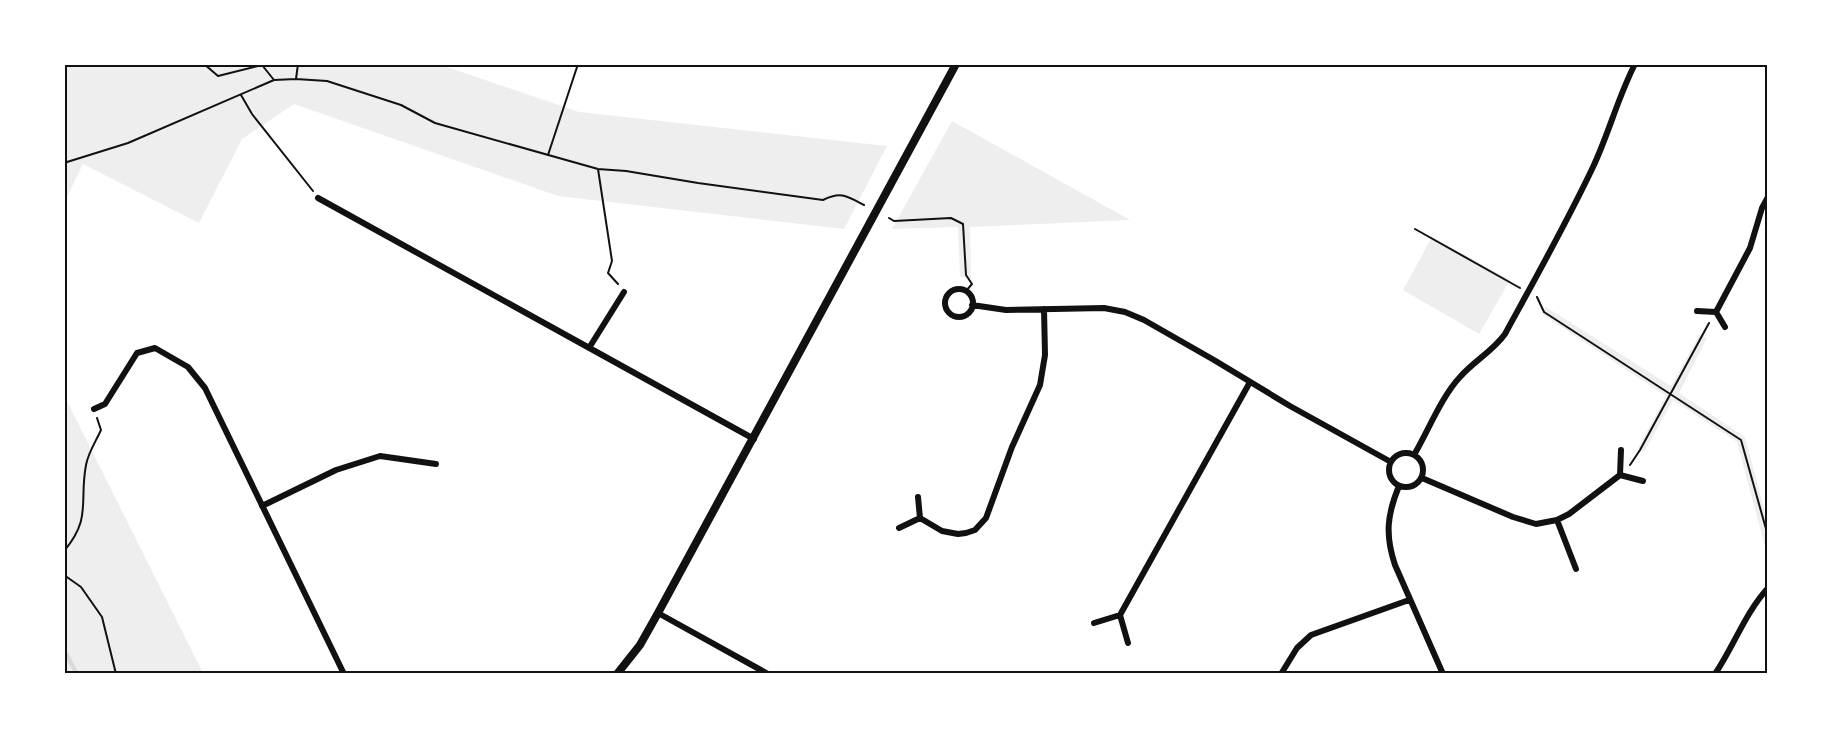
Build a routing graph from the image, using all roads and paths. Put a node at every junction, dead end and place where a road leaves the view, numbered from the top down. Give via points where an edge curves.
1 (204, 64) edge
2 (298, 64) edge
3 (578, 64) edge
4 (956, 64) edge
5 (1635, 64) edge
6 (296, 79) junction
7 (274, 80) junction
8 (241, 95) junction
9 (548, 155) junction
10 (64, 166) edge
11 (598, 169) junction
12 (1767, 197) edge
13 (318, 198) joint
14 (864, 205) dead end
15 (889, 218) dead end
16 (1415, 229) dead end
17 (1520, 288) dead end
18 (966, 291) junction
19 (624, 292) joint
20 (1536, 297) dead end
21 (972, 305) junction
22 (1044, 309) junction
23 (1696, 311) dead end
24 (1716, 312) junction
25 (1725, 327) dead end
26 (589, 348) junction
27 (1250, 382) junction
28 (1671, 394) junction
29 (94, 410) joint
30 (754, 439) junction
31 (1621, 450) dead end
32 (1414, 455) junction
33 (1390, 462) junction
34 (436, 464) dead end
35 (1620, 475) junction
36 (1422, 478) junction
37 (1643, 481) dead end
38 (1399, 486) junction
39 (918, 497) dead end
40 (262, 506) junction
41 (920, 518) junction
42 (1557, 520) junction
43 (899, 528) dead end
44 (1767, 536) edge
45 (64, 551) edge
46 (1576, 568) dead end
47 (64, 575) edge
48 (1767, 588) edge
49 (1409, 600) junction
50 (658, 613) junction
51 (1120, 615) junction
52 (1094, 623) dead end
53 (1128, 643) dead end
54 (116, 674) edge
55 (344, 674) edge
56 (617, 674) edge
57 (768, 674) edge
58 (1281, 674) edge
59 (1443, 674) edge
60 (1715, 674) edge

1 - 7 path via 218,76 262,65
2 - 6 path
3 - 9 path
4 - 30 street
5 - 32 street via 1595,164 1505,334 1450,389
6 - 7 path
6 - 9 path via 327,81 401,105 435,123
7 - 8 path
8 - 10 path
8 - 13 path
9 - 11 path
11 - 14 path via 823,200 843,194
11 - 19 path via 612,261 609,273
12 - 24 street via 1746,256
13 - 26 street
15 - 18 path via 951,218 963,224 966,275 972,284
16 - 17 path
18 - 21 street
18 - 21 street via 957,289 949,293 945,301 947,310 954,316 963,315
19 - 26 street
20 - 28 path via 1544,312
21 - 22 street via 1006,310
22 - 27 street via 1104,308 1125,312
22 - 41 street via 1045,355 1040,386 986,518 975,530 958,534 942,531
23 - 24 street
24 - 25 street
24 - 28 path
26 - 30 street
27 - 33 street
27 - 51 street
28 - 35 path via 1633,462
28 - 44 path via 1741,440
29 - 40 street via 105,404 137,353 155,348 188,368 205,388
29 - 45 path via 101,430 86,464 83,516 74,539
30 - 50 street
31 - 35 street
32 - 33 street via 1398,454
32 - 36 street via 1424,467
33 - 38 street via 1390,478
34 - 40 street via 380,456 336,470
35 - 37 street
35 - 42 street
36 - 38 street via 1415,486
36 - 42 street via 1526,522
38 - 49 street via 1390,513 1388,538
39 - 41 street
40 - 55 street
41 - 43 street
42 - 46 street
47 - 54 path via 81,587 102,617
48 - 60 street
49 - 58 street via 1311,635 1297,648
49 - 59 street
50 - 56 street
50 - 57 street
51 - 52 street
51 - 53 street

